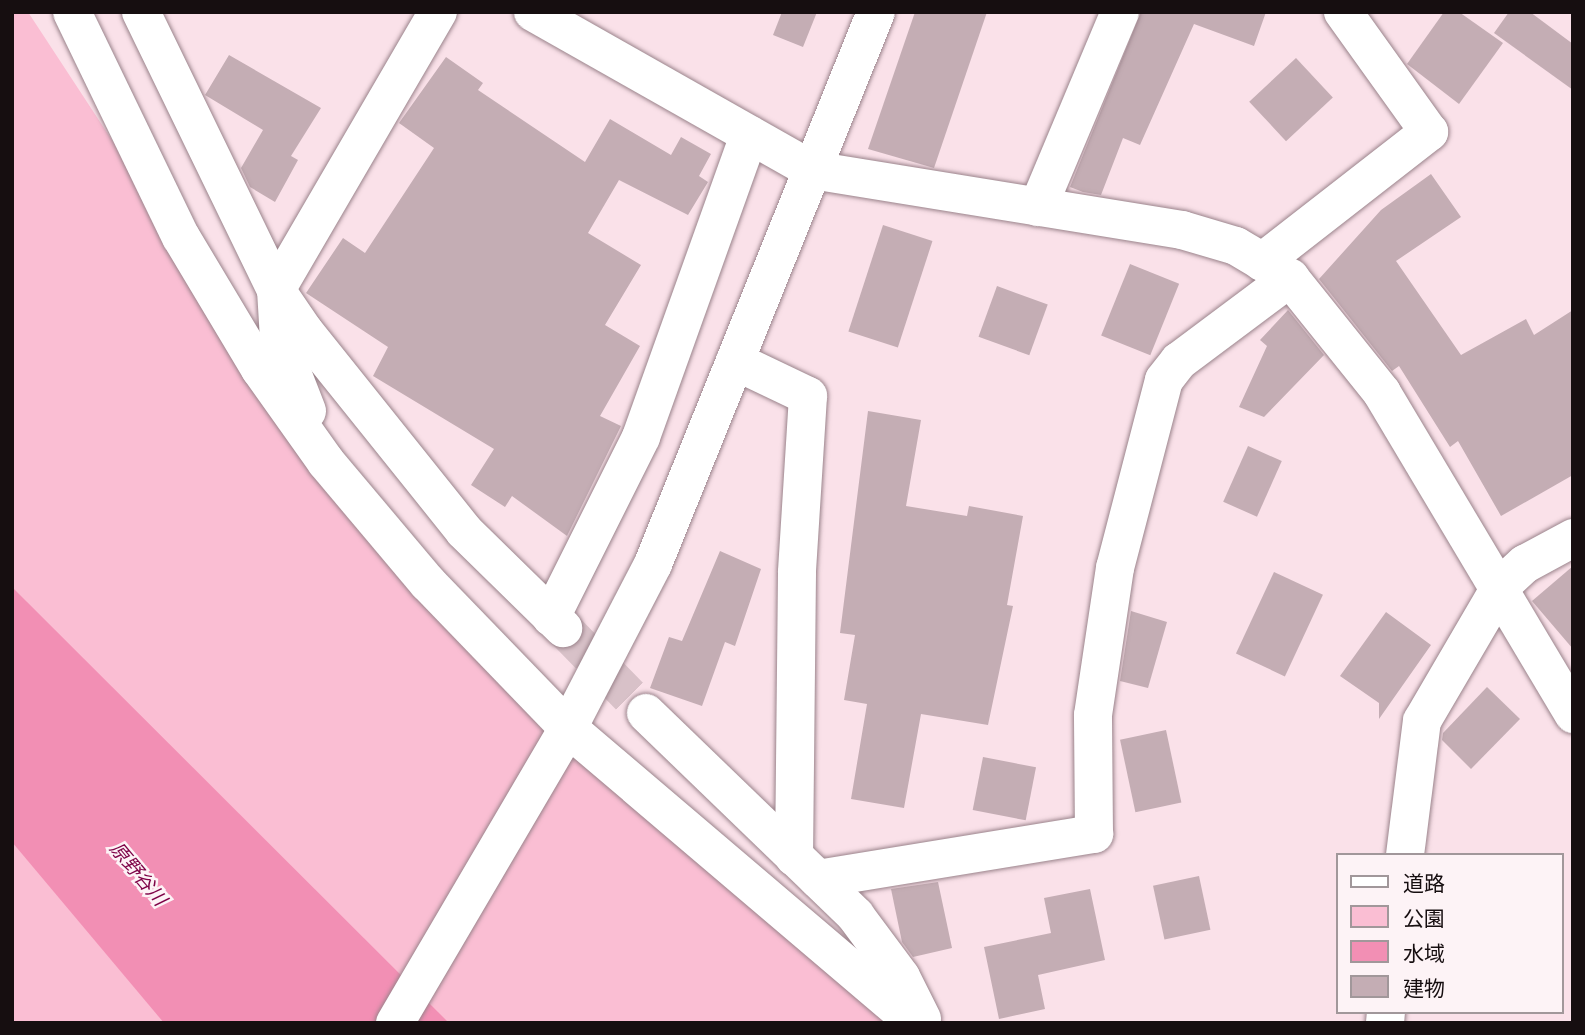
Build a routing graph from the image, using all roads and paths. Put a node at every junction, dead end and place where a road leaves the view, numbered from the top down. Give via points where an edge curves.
1 (72, 12) edge
2 (141, 12) edge
3 (438, 12) edge
4 (533, 12) edge
5 (876, 12) edge
6 (1120, 12) edge
7 (1343, 12) edge
8 (749, 135) junction
9 (812, 170) junction
10 (1038, 206) junction
11 (1276, 270) junction
12 (276, 290) junction
13 (735, 361) junction
14 (326, 462) junction
15 (1573, 538) edge
16 (1501, 586) junction
17 (646, 713) tunnel mouth
18 (1573, 714) edge
19 (568, 728) junction
20 (1405, 853) edge
21 (806, 868) junction
22 (395, 1023) edge
23 (915, 1023) edge
24 (924, 1023) edge

1 - 14 street via 181,236 260,369
2 - 12 street
3 - 12 street
4 - 8 street
5 - 9 street
6 - 10 street
7 - 11 street via 1429,132
8 - 9 street
8 - 12 street via 641,437 557,622 464,531
9 - 10 street
9 - 13 street
10 - 11 street via 1182,230 1236,246
11 - 16 street via 1382,393
11 - 21 street via 1164,380 1115,568 1093,715 1094,834
12 - 14 street via 279,339
13 - 19 street via 653,564
13 - 21 street via 808,396 797,573
14 - 19 street via 428,583
15 - 16 street via 1525,564
16 - 18 street
16 - 20 street via 1422,721
17 - 21 street
19 - 22 street
19 - 23 street
21 - 24 street via 878,946

